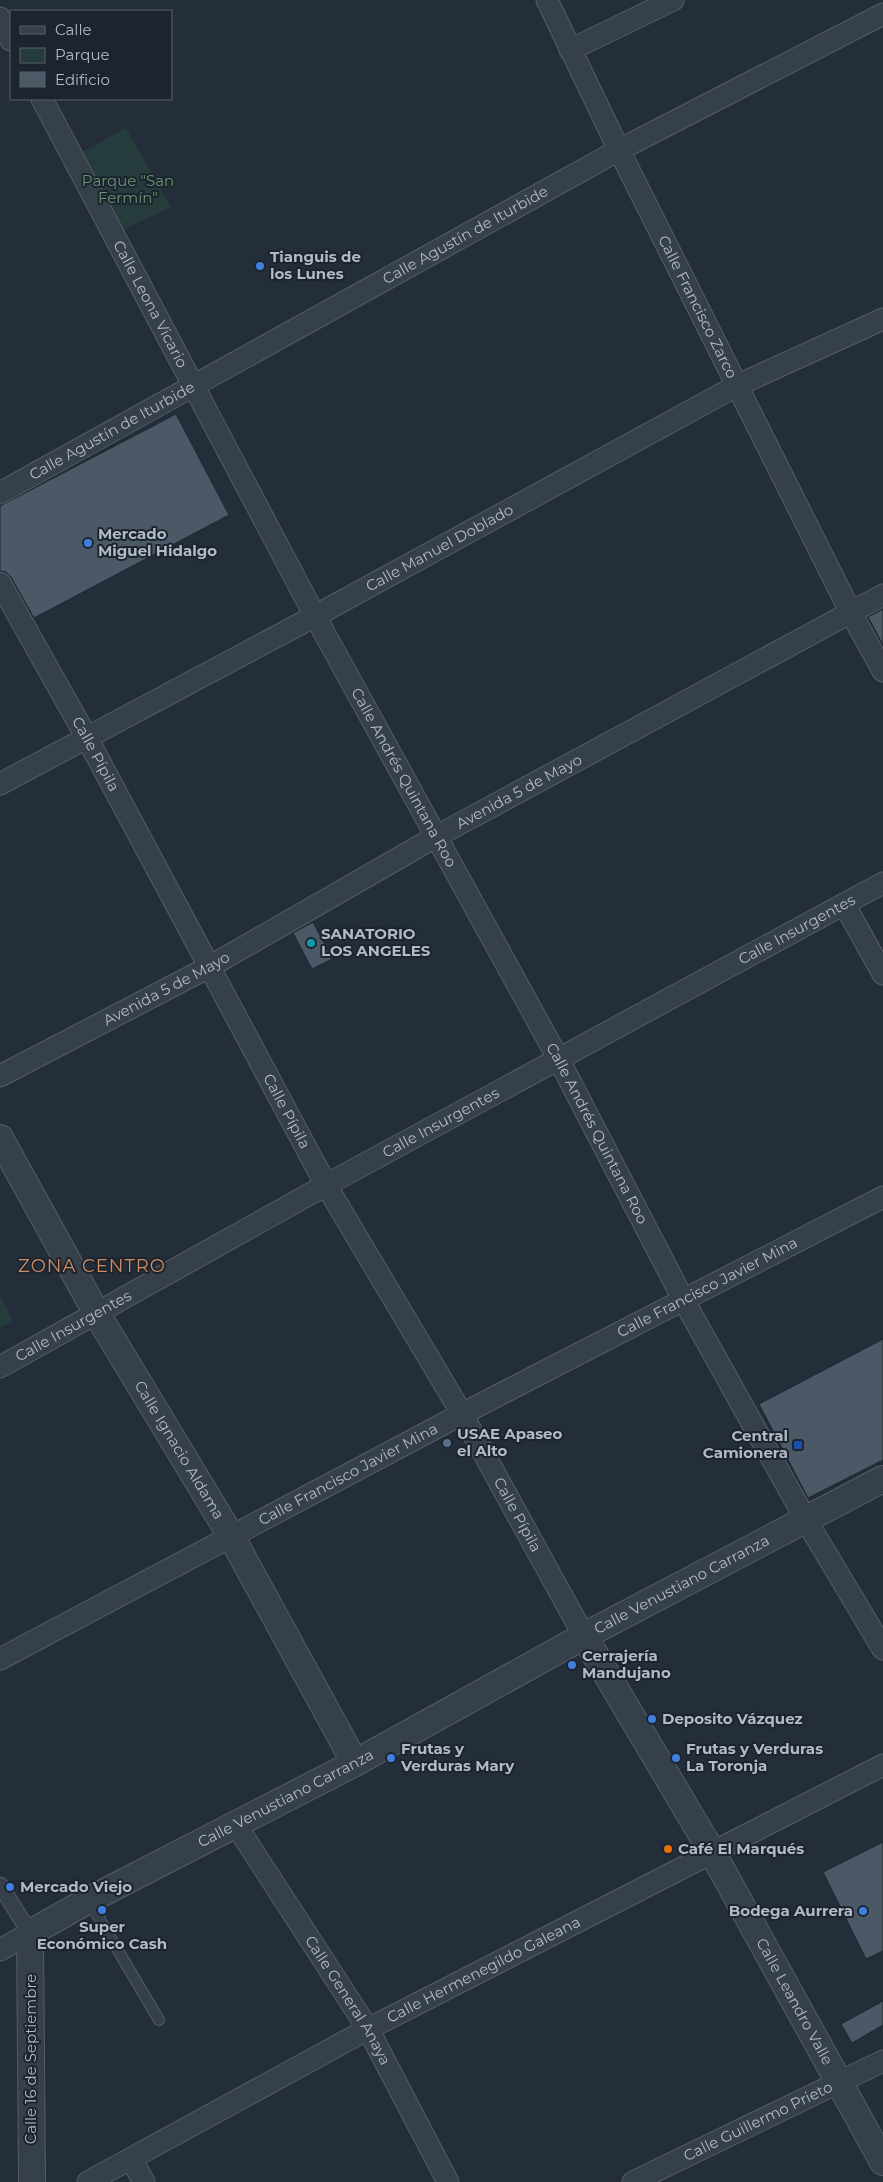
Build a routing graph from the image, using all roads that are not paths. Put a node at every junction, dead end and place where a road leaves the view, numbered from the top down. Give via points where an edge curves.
1 (547, 0) edge
2 (673, 0) edge
3 (883, 14) edge
4 (0, 18) edge
5 (10, 38) edge
6 (570, 50) junction
7 (43, 100) edge
8 (619, 150) junction
9 (883, 319) edge
10 (738, 385) junction
11 (193, 386) junction
12 (0, 493) edge
13 (0, 583) edge
14 (883, 595) edge
15 (851, 613) junction
16 (8, 616) edge
17 (315, 616) junction
18 (883, 671) edge
19 (87, 738) junction
20 (0, 784) edge
21 (436, 836) junction
22 (883, 883) edge
23 (844, 904) junction
24 (209, 967) junction
25 (883, 974) edge
26 (559, 1060) junction
27 (0, 1076) edge
28 (0, 1138) edge
29 (326, 1185) junction
30 (883, 1196) edge
31 (683, 1299) junction
32 (97, 1314) junction
33 (0, 1367) edge
34 (462, 1414) junction
35 (883, 1479) edge
36 (806, 1520) junction
37 (231, 1536) junction
38 (584, 1636) junction
39 (883, 1649) edge
40 (0, 1659) edge
41 (355, 1763) junction
42 (883, 1765) edge
43 (236, 1825) junction
44 (712, 1852) junction
45 (0, 1886) edge
46 (88, 1900) junction
47 (30, 1933) junction
48 (0, 1950) edge
49 (159, 2020) dead end
50 (368, 2029) junction
51 (883, 2061) edge
52 (840, 2083) junction
53 (131, 2159) junction
54 (883, 2162) edge
55 (32, 2182) edge
56 (88, 2182) edge
57 (144, 2182) edge
58 (448, 2182) edge
59 (633, 2182) edge

1 - 6 street, Calle Francisco Zarco
2 - 6 street
3 - 8 street, Calle Agustín de Iturbide
4 - 5 street
6 - 8 street, Calle Francisco Zarco
7 - 11 street, Calle Leona Vicario
8 - 10 street, Calle Francisco Zarco
8 - 11 street, Calle Agustín de Iturbide
9 - 10 street, Calle Manuel Doblado
10 - 15 street, Calle Francisco Zarco
10 - 17 street, Calle Manuel Doblado
11 - 12 street, Calle Agustín de Iturbide
11 - 17 street, Calle Leona Vicario
13 - 16 street, Calle Pípila
14 - 15 street, Avenida 5 de Mayo
15 - 18 street, Calle Francisco Zarco
15 - 21 street, Avenida 5 de Mayo
16 - 19 street, Calle Pípila
17 - 19 street, Calle Manuel Doblado
17 - 21 street, Calle Andrés Quintana Roo
19 - 20 street, Calle Manuel Doblado
19 - 24 street, Calle Pípila
21 - 24 street, Avenida 5 de Mayo
21 - 26 street, Calle Andrés Quintana Roo
22 - 23 street, Calle Insurgentes
23 - 25 street
23 - 26 street, Calle Insurgentes
24 - 27 street, Avenida 5 de Mayo
24 - 29 street, Calle Pípila
26 - 29 street, Calle Insurgentes
26 - 31 street, Calle Andrés Quintana Roo
28 - 32 street, Calle Ignacio Aldama
29 - 32 street, Calle Insurgentes
29 - 34 street, Calle Pípila
30 - 31 street, Calle Francisco Javier Mina
31 - 34 street, Calle Francisco Javier Mina
31 - 36 street, Calle Andrés Quintana Roo
32 - 33 street, Calle Insurgentes
32 - 37 street, Calle Ignacio Aldama
34 - 37 street, Calle Francisco Javier Mina
34 - 38 street, Calle Pípila
35 - 36 street, Calle Venustiano Carranza
36 - 38 street, Calle Venustiano Carranza
36 - 39 street, Calle Andrés Quintana Roo
37 - 40 street, Calle Francisco Javier Mina
37 - 41 street, Calle Ignacio Aldama
38 - 41 street, Calle Venustiano Carranza
38 - 44 street, Calle Leandro Valle
41 - 43 street, Calle Venustiano Carranza
42 - 44 street, Calle Hermenegildo Galeana
43 - 46 street, Calle Venustiano Carranza
43 - 50 street, Calle General Anaya
44 - 50 street, Calle Hermenegildo Galeana
44 - 52 street, Calle Leandro Valle
45 - 47 street
46 - 47 street, Calle Venustiano Carranza
46 - 49 lane
47 - 48 street
47 - 55 street, Calle 16 de Septiembre
50 - 53 street, Calle Hermenegildo Galeana
50 - 58 street, Calle General Anaya
51 - 52 street, Calle Guillermo Prieto
52 - 54 street, Calle Leandro Valle
52 - 59 street, Calle Guillermo Prieto
53 - 56 street, Calle Hermenegildo Galeana
53 - 57 street

